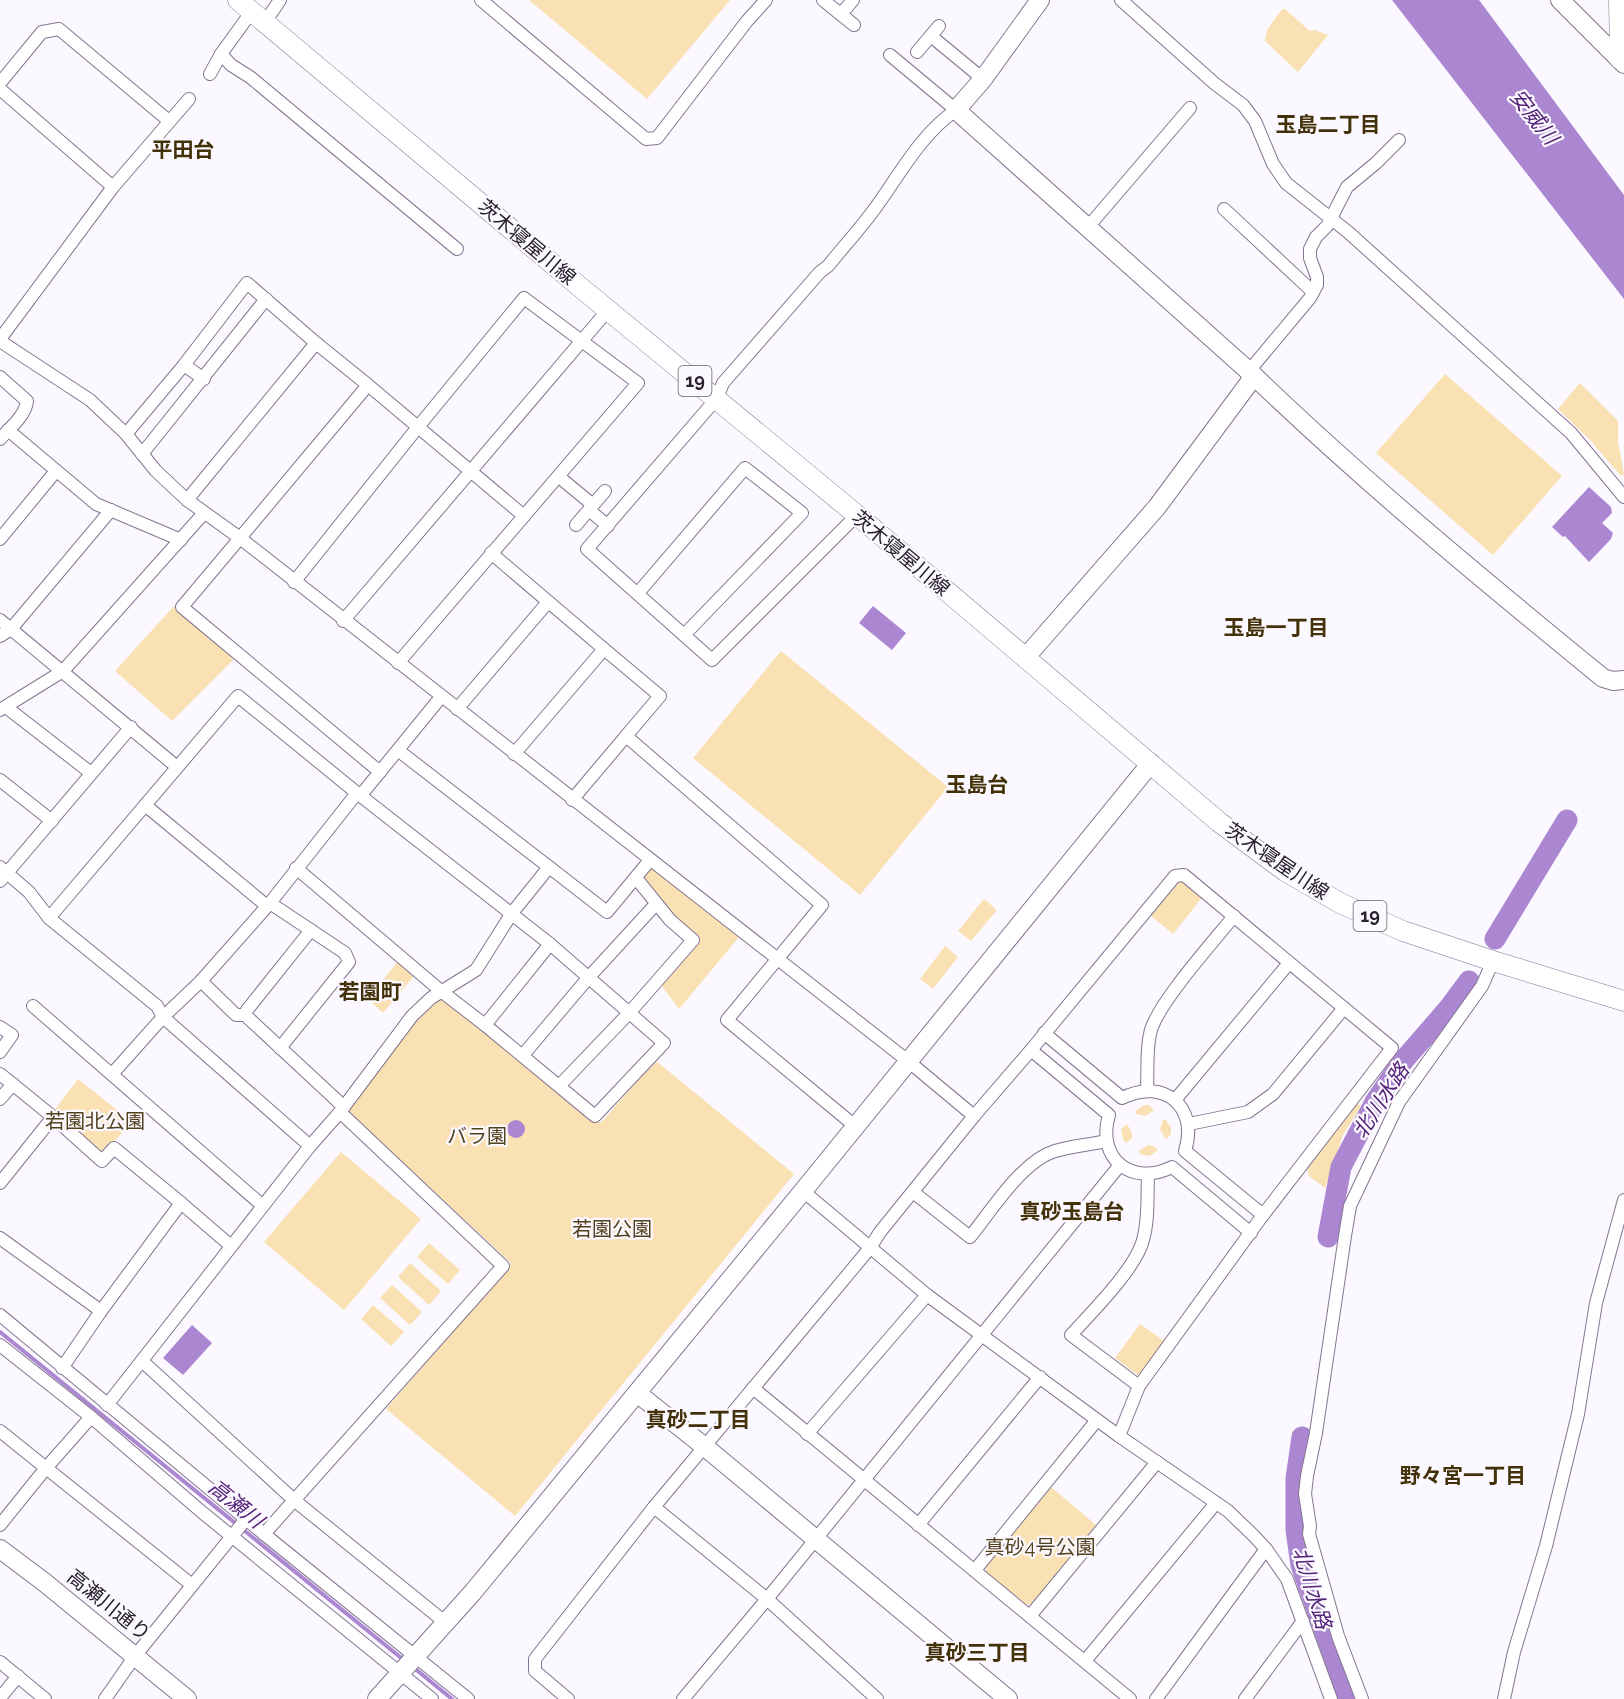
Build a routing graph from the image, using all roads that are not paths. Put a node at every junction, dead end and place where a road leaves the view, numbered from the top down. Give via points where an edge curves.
1 (280, 0) edge
2 (481, 0) edge
3 (766, 0) edge
4 (823, 0) edge
5 (853, 0) edge
6 (1041, 0) edge
7 (1121, 0) edge
8 (1560, 0) edge
9 (1619, 0) edge
10 (252, 11) edge
11 (841, 14) junction
12 (854, 25) dead end
13 (917, 52) dead end
14 (221, 54) junction
15 (890, 55) dead end
16 (1622, 62) edge
17 (210, 74) dead end
18 (983, 79) junction
19 (0, 83) edge
20 (0, 89) edge
21 (189, 99) dead end
22 (1190, 108) dead end
23 (956, 110) junction
24 (169, 121) junction
25 (1399, 140) dead end
26 (113, 188) junction
27 (1224, 209) dead end
28 (1330, 220) junction
29 (1088, 227) junction
30 (457, 249) dead end
31 (1313, 292) junction
32 (266, 299) junction
33 (608, 310) junction
34 (0, 340) edge
35 (582, 341) junction
36 (316, 343) junction
37 (184, 365) junction
38 (1252, 374) junction
39 (0, 378) edge
40 (204, 379) junction
41 (368, 385) junction
42 (717, 398) junction
43 (418, 427) junction
44 (4, 434) edge
45 (126, 434) junction
46 (142, 454) junction
47 (56, 471) junction
48 (470, 472) junction
49 (564, 481) dead end
50 (604, 491) dead end
51 (1624, 496) edge
52 (187, 500) junction
53 (591, 507) junction
54 (111, 510) junction
55 (204, 513) junction
56 (857, 515) junction
57 (524, 516) junction
58 (576, 525) dead end
59 (608, 526) junction
60 (0, 538) edge
61 (240, 538) junction
62 (181, 540) junction
63 (492, 553) junction
64 (294, 582) junction
65 (638, 593) junction
66 (548, 602) junction
67 (0, 620) edge
68 (344, 621) junction
69 (5, 633) edge
70 (684, 635) junction
71 (604, 649) junction
72 (1025, 658) junction
73 (398, 663) junction
74 (63, 671) junction
75 (1624, 680) edge
76 (441, 697) junction
77 (3, 708) edge
78 (457, 709) junction
79 (131, 727) junction
80 (626, 736) junction
81 (399, 751) junction
82 (514, 754) junction
83 (1151, 763) junction
84 (177, 767) junction
85 (380, 772) junction
86 (91, 773) junction
87 (0, 780) edge
88 (359, 794) junction
89 (573, 800) junction
90 (146, 805) junction
91 (52, 820) junction
92 (650, 860) junction
93 (549, 867) junction
94 (296, 868) junction
95 (2, 874) edge
96 (636, 878) junction
97 (268, 904) junction
98 (656, 904) junction
99 (512, 913) junction
100 (1234, 916) junction
101 (49, 918) junction
102 (311, 930) junction
103 (550, 944) junction
104 (778, 959) junction
105 (1492, 961) junction
106 (1289, 963) junction
107 (589, 977) junction
108 (201, 981) junction
109 (441, 991) junction
110 (1624, 1001) edge
111 (33, 1006) dead end
112 (1344, 1008) junction
113 (630, 1012) junction
114 (245, 1015) junction
115 (163, 1017) junction
116 (485, 1025) junction
117 (0, 1027) edge
118 (1044, 1033) junction
119 (280, 1048) junction
120 (1031, 1050) junction
121 (0, 1052) edge
122 (523, 1055) junction
123 (908, 1061) junction
124 (0, 1074) edge
125 (113, 1074) junction
126 (13, 1084) junction
127 (560, 1085) junction
128 (1147, 1090) junction
129 (0, 1099) edge
130 (1175, 1100) junction
131 (342, 1109) junction
132 (974, 1116) junction
133 (53, 1117) junction
134 (1189, 1124) junction
135 (855, 1126) junction
136 (1106, 1141) junction
137 (310, 1146) junction
138 (1120, 1165) junction
139 (1148, 1175) junction
140 (0, 1183) edge
141 (803, 1191) junction
142 (914, 1192) junction
143 (1624, 1200) edge
144 (180, 1203) junction
145 (263, 1206) junction
146 (1263, 1215) junction
147 (1251, 1233) junction
148 (0, 1238) edge
149 (231, 1246) junction
150 (870, 1248) junction
151 (927, 1295) junction
152 (101, 1311) junction
153 (0, 1315) edge
154 (981, 1335) junction
155 (0, 1345) edge
156 (142, 1361) junction
157 (62, 1368) junction
158 (1040, 1377) junction
159 (1139, 1386) junction
160 (753, 1388) junction
161 (637, 1393) junction
162 (107, 1405) junction
163 (92, 1417) junction
164 (1097, 1420) junction
165 (0, 1431) edge
166 (807, 1434) junction
167 (1119, 1436) junction
168 (705, 1447) junction
169 (1157, 1462) junction
170 (46, 1468) junction
171 (863, 1480) junction
172 (294, 1500) junction
173 (1216, 1503) junction
174 (654, 1507) junction
175 (246, 1519) junction
176 (0, 1525) edge
177 (918, 1525) junction
178 (264, 1534) junction
179 (232, 1535) junction
180 (815, 1539) junction
181 (0, 1549) edge
182 (1266, 1549) junction
183 (975, 1570) junction
184 (192, 1586) junction
185 (767, 1599) junction
186 (1030, 1616) junction
187 (1303, 1621) junction
188 (446, 1623) junction
189 (135, 1656) junction
190 (416, 1658) junction
191 (1085, 1661) junction
192 (0, 1662) edge
193 (400, 1672) junction
194 (18, 1676) junction
195 (0, 1698) edge
196 (874, 1698) edge
197 (45, 1699) edge
198 (105, 1699) edge
199 (187, 1699) edge
200 (377, 1699) edge
201 (432, 1699) edge
202 (468, 1699) edge
203 (568, 1699) edge
204 (683, 1699) edge
205 (1008, 1699) edge
206 (1130, 1699) edge
207 (1156, 1699) edge
208 (1245, 1699) edge
209 (1331, 1699) edge
210 (1362, 1699) edge
211 (1504, 1699) edge

1 - 10 street
2 - 3 street via 646,139 657,138
4 - 11 street
5 - 11 street
6 - 18 street
7 - 28 street via 1243,105 1255,121 1278,174
8 - 16 street
9 - 16 main road
10 - 14 street
10 - 33 main road, 茨木寝屋川線 / 19
11 - 12 street
13 - 18 street via 935,31
14 - 17 street
14 - 30 street
15 - 23 street
18 - 23 street
19 - 24 street via 42,32 59,29
20 - 26 street
21 - 24 street
22 - 29 street
23 - 29 street
23 - 42 street via 939,122 828,266 723,383
24 - 26 street
25 - 28 street via 1347,187
26 - 34 street
27 - 31 street
28 - 31 street via 1310,249 1317,277
28 - 51 street via 1571,433
29 - 38 street
31 - 38 street via 1254,365
32 - 36 street
32 - 37 street via 247,283
32 - 40 street
33 - 35 street
33 - 42 main road, 茨木寝屋川線 / 19
34 - 45 street via 90,400
35 - 43 street via 524,298
35 - 48 street
35 - 57 street via 638,383
36 - 41 street
36 - 52 street
37 - 40 street
37 - 45 street
38 - 72 street via 1157,507
38 - 75 street via 1485,581 1603,678
39 - 44 street via 27,401
40 - 46 street
41 - 43 street
41 - 61 street
42 - 56 main road, 茨木寝屋川線 / 19
42 - 59 street
43 - 48 street
43 - 64 street
44 - 47 street
45 - 46 street
46 - 52 street
47 - 54 street via 96,504
47 - 60 street
48 - 57 street
48 - 68 street
49 - 53 street
50 - 53 street
52 - 55 street
53 - 58 street
53 - 59 street
54 - 62 street
54 - 69 street
55 - 61 street
55 - 62 street
56 - 70 street via 712,660
56 - 72 main road, 茨木寝屋川線 / 19
57 - 63 street
59 - 65 street via 587,549
61 - 64 street
61 - 85 street via 182,607
62 - 74 street
63 - 66 street
63 - 73 street
64 - 68 street
65 - 70 street
65 - 70 street via 745,468 802,513
66 - 71 street
66 - 78 street
67 - 69 street
68 - 73 street
69 - 74 street
71 - 80 street via 660,696
71 - 82 street
72 - 83 main road, 茨木寝屋川線 / 19
73 - 76 street
74 - 77 street
74 - 79 street
76 - 78 street
76 - 81 street
77 - 86 street
78 - 82 street
79 - 84 street
79 - 86 street
80 - 89 street
80 - 104 street via 822,905
81 - 85 street
81 - 93 street
82 - 89 street
83 - 105 main road, 茨木寝屋川線 / 19 via 1219,822 1276,864 1340,903 1402,931
83 - 123 street
84 - 88 street via 238,696
84 - 90 street
85 - 88 street
86 - 91 street
87 - 91 street
88 - 94 street
88 - 99 street
89 - 92 street
90 - 97 street
90 - 101 street
91 - 95 street
92 - 96 street
92 - 104 street
93 - 96 street via 607,912
93 - 99 street
94 - 97 street
94 - 109 street
95 - 101 street via 29,892
96 - 98 street
97 - 102 street
97 - 108 street
98 - 107 street
98 - 113 street via 693,940
99 - 103 street
99 - 109 street via 476,970
100 - 106 street
100 - 118 street via 1192,880 1184,875 1175,876
100 - 128 street via 1154,1021
101 - 115 street via 157,1006
102 - 114 street
102 - 119 street via 345,953 349,962
103 - 107 street
103 - 116 street
104 - 123 street
104 - 135 street via 727,1020
105 - 110 main road, 茨木寝屋川線 / 19
105 - 210 street via 1482,986 1399,1102 1350,1206 1305,1494 1309,1534 1338,1636
106 - 112 street
106 - 130 street
107 - 113 street
107 - 122 street
108 - 114 street via 236,1015
108 - 115 street
109 - 116 street
109 - 131 street via 412,1016
111 - 125 street
112 - 134 street via 1272,1094 1248,1112
112 - 146 street via 1392,1048
113 - 127 street
113 - 127 street via 664,1043 656,1053 595,1116
114 - 119 street
115 - 125 street
115 - 137 street
116 - 122 street
117 - 121 street via 12,1035
118 - 120 street
118 - 128 street via 1122,1098
119 - 131 street
120 - 132 street
120 - 136 street via 1109,1115
122 - 127 street
123 - 132 street
123 - 135 street
124 - 126 street
125 - 145 street
126 - 129 street
126 - 133 street
128 - 130 street via 1162,1092
130 - 134 street
131 - 137 street
131 - 172 street via 503,1266
132 - 142 street
133 - 140 street
133 - 144 street via 102,1161 114,1148
134 - 146 street via 1190,1138 1185,1151
135 - 141 street
136 - 138 street
136 - 142 street via 1039,1159 970,1237
137 - 145 street
138 - 139 street
138 - 154 street
139 - 147 street via 1172,1167
139 - 159 street via 1143,1240 1135,1260 1071,1335
141 - 150 street
141 - 161 street
142 - 150 street
143 - 211 street via 1596,1303 1573,1436
144 - 149 street
144 - 152 street
145 - 149 street
146 - 147 street
147 - 159 street
148 - 152 street
149 - 156 street
150 - 151 street
150 - 160 street
151 - 154 street
151 - 166 street
152 - 157 street
153 - 157 street
154 - 158 street
154 - 171 street
155 - 163 street
156 - 162 street
156 - 172 street
157 - 162 street
158 - 164 street
158 - 177 street
159 - 167 street
160 - 166 street
160 - 168 street
161 - 168 street
161 - 188 street
162 - 175 street
163 - 170 street
163 - 179 street
164 - 167 street
164 - 183 street
165 - 170 street
166 - 171 street
167 - 169 street
168 - 174 street
168 - 180 street
169 - 173 street
169 - 186 street
170 - 176 street
170 - 184 street
171 - 177 street
171 - 180 street
172 - 178 street
172 - 188 street
173 - 182 street
173 - 191 street
174 - 185 street
174 - 203 street via 535,1659 535,1671
175 - 178 street
175 - 179 street
177 - 183 street
178 - 190 street
179 - 184 street
179 - 193 street
180 - 185 street
180 - 205 street
181 - 189 street, 高瀬川通り
182 - 187 street via 1287,1579
182 - 207 street
183 - 186 street
184 - 189 street
185 - 196 street
185 - 204 street
186 - 191 street
187 - 208 street
187 - 209 street
188 - 190 street
189 - 198 street
189 - 199 street, 高瀬川通り
190 - 193 street
190 - 202 street
191 - 206 street
192 - 194 street
193 - 200 street
193 - 201 street
194 - 195 street
194 - 197 street

